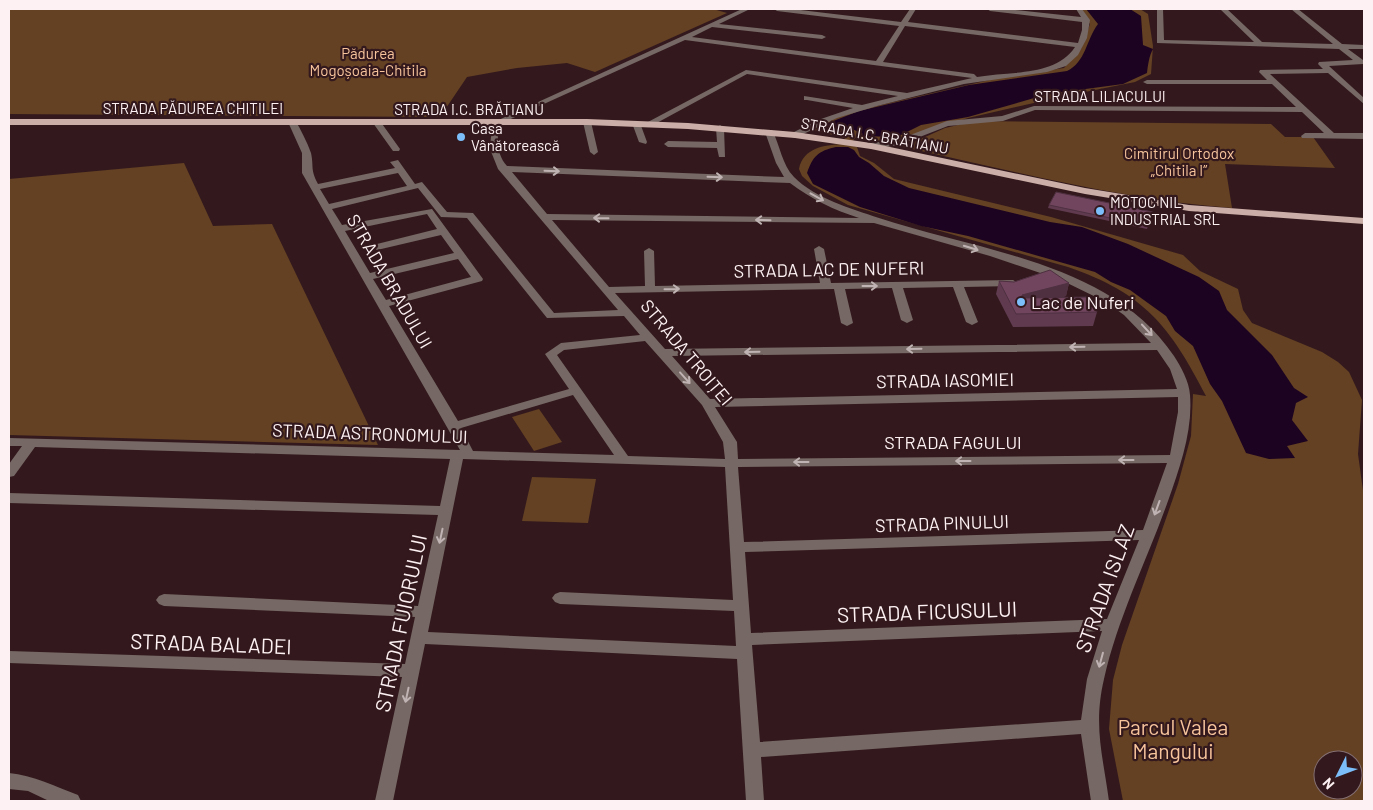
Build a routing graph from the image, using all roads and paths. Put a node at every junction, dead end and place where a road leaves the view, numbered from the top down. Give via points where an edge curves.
1 (747, 9) edge
2 (777, 9) edge
3 (913, 9) edge
4 (990, 9) edge
5 (1079, 9) edge
6 (1160, 9) edge
7 (1223, 9) edge
8 (1294, 9) edge
9 (1086, 20) junction
10 (904, 24) junction
11 (711, 26) junction
12 (822, 37) dead end
13 (686, 38) junction
14 (1080, 45) junction
15 (1261, 45) junction
16 (1342, 47) junction
17 (1364, 47) edge
18 (878, 63) junction
19 (1329, 71) junction
20 (984, 78) junction
21 (1147, 82) dead end
22 (1274, 82) junction
23 (908, 96) junction
24 (807, 98) dead end
25 (1364, 102) edge
26 (864, 106) junction
27 (1304, 110) junction
28 (9, 122) edge
29 (292, 122) junction
30 (587, 122) junction
31 (377, 123) junction
32 (496, 123) junction
33 (636, 123) junction
34 (650, 123) junction
35 (720, 128) junction
36 (769, 132) junction
37 (795, 135) junction
38 (1305, 136) dead end
39 (1331, 136) junction
40 (1364, 136) edge
41 (643, 142) dead end
42 (668, 144) dead end
43 (722, 145) junction
44 (871, 146) junction
45 (396, 149) dead end
46 (594, 152) dead end
47 (722, 155) dead end
48 (504, 169) junction
49 (792, 180) junction
50 (419, 184) dead end
51 (315, 187) junction
52 (326, 207) junction
53 (544, 217) junction
54 (882, 221) junction
55 (1364, 221) edge
56 (339, 229) junction
57 (443, 231) junction
58 (377, 247) dead end
59 (819, 249) dead end
60 (649, 251) dead end
61 (460, 255) junction
62 (1050, 271) junction
63 (367, 277) junction
64 (839, 286) junction
65 (896, 286) junction
66 (958, 286) junction
67 (826, 287) junction
68 (650, 289) junction
69 (606, 290) junction
70 (383, 304) junction
71 (627, 313) junction
72 (907, 320) dead end
73 (972, 322) dead end
74 (847, 323) dead end
75 (649, 337) junction
76 (1161, 346) junction
77 (662, 353) junction
78 (575, 391) junction
79 (1184, 393) junction
80 (707, 402) junction
81 (462, 424) dead end
82 (9, 442) edge
83 (30, 443) junction
84 (463, 454) junction
85 (1175, 459) junction
86 (624, 460) junction
87 (731, 463) junction
88 (9, 473) edge
89 (9, 498) edge
90 (446, 511) junction
91 (1148, 536) junction
92 (737, 547) junction
93 (560, 598) dead end
94 (164, 600) dead end
95 (741, 606) junction
96 (424, 612) junction
97 (1112, 625) junction
98 (420, 638) junction
99 (744, 646) junction
100 (9, 657) edge
101 (412, 671) junction
102 (1089, 726) junction
103 (752, 750) junction
104 (9, 781) edge
105 (72, 801) edge
106 (384, 801) edge
107 (755, 801) edge
108 (1100, 801) edge

1 - 11 street
2 - 10 street
3 - 10 street
4 - 9 street
5 - 9 street
6 - 15 street via 1162,42
7 - 15 street
8 - 16 street
9 - 14 street
10 - 14 street
10 - 18 street
11 - 12 street via 737,26
11 - 13 street
13 - 18 street
13 - 32 street
14 - 20 street via 1061,65
15 - 16 street
16 - 17 street
16 - 19 street via 1360,62 1322,63
18 - 20 street
19 - 22 street via 1264,72
19 - 25 street
20 - 23 street
21 - 22 street
22 - 27 street
23 - 26 street
23 - 34 street via 742,73
24 - 26 street
26 - 37 street via 831,116
27 - 39 street
27 - 44 street, STRADA LILIACULUI via 1034,108 1003,118 948,124 899,142
28 - 29 main road, STRADA PĂDUREA CHITILEI
29 - 31 main road, STRADA PĂDUREA CHITILEI
29 - 51 street, STRADA BRADULUI via 308,156 308,173
30 - 32 main road, STRADA I.C. BRĂTIANU
30 - 33 main road, STRADA I.C. BRĂTIANU
30 - 46 street
31 - 32 main road, STRADA I.C. BRĂTIANU via 466,120
31 - 45 street
32 - 48 street, STRADA TROIȚEI via 496,156
33 - 34 main road, STRADA I.C. BRĂTIANU
33 - 41 street
34 - 35 main road, STRADA I.C. BRĂTIANU
35 - 36 main road, STRADA I.C. BRĂTIANU
35 - 43 street
36 - 37 main road, STRADA I.C. BRĂTIANU
36 - 49 street, STRADA LAC DE NUFERI via 778,158
37 - 44 main road, STRADA I.C. BRĂTIANU
38 - 39 street
39 - 40 street
42 - 43 street
43 - 47 street
44 - 55 main road, STRADA I.C. BRĂTIANU via 1140,201 1230,212
48 -> 49 street
48 - 53 street, STRADA TROIȚEI
49 -> 54 street, STRADA LAC DE NUFERI via 820,199
50 - 71 street via 444,215 470,215 551,316
51 - 52 street, STRADA BRADULUI
51 - 52 street via 397,166 414,188
52 - 56 street, STRADA BRADULUI
54 -> 53 street
53 - 69 street, STRADA TROIȚEI
54 -> 62 street, STRADA LAC DE NUFERI
56 - 57 street via 426,210
56 - 63 street, STRADA BRADULUI
57 - 58 street
57 - 61 street
59 - 67 street
60 - 68 street
61 - 63 street
61 - 70 street via 478,279
62 - 66 street, STRADA LAC DE NUFERI via 1028,280 1000,285
62 -> 76 street, STRADA LAC DE NUFERI via 1110,298 1138,320
63 - 70 street, STRADA BRADULUI
64 -> 65 street, STRADA LAC DE NUFERI
64 - 67 street, STRADA LAC DE NUFERI
64 - 74 street
65 - 66 street, STRADA LAC DE NUFERI
65 - 72 street
66 - 73 street
68 -> 67 street, STRADA LAC DE NUFERI
68 - 69 street, STRADA LAC DE NUFERI
69 - 71 street, STRADA TROIȚEI
70 - 84 street, STRADA BRADULUI via 461,438
71 - 75 street, STRADA TROIȚEI
75 - 77 street, STRADA TROIȚEI
75 - 78 street via 560,347 552,351 552,357
76 -> 77 street
76 - 79 street, STRADA LAC DE NUFERI
77 -> 80 street, STRADA TROIȚEI
78 - 81 street
78 - 86 street
79 - 80 street, STRADA IASOMIEI
79 - 85 street, STRADA ISLAZ
80 - 87 street, STRADA TROIȚEI via 730,442
82 - 83 street, STRADA ASTRONOMULUI
83 - 84 street, STRADA ASTRONOMULUI
83 - 88 street
84 - 86 street, STRADA ASTRONOMULUI
84 - 90 street, STRADA FUIORULUI
85 -> 87 street, STRADA FAGULUI
85 -> 91 street, STRADA ISLAZ
86 - 87 street, STRADA ASTRONOMULUI
87 - 92 street, STRADA TROIȚEI
89 - 90 street
90 -> 96 street, STRADA FUIORULUI
91 - 92 street, STRADA PINULUI
91 - 97 street, STRADA ISLAZ
92 - 95 street, STRADA TROIȚEI
93 - 95 street
94 - 96 street
95 - 99 street, STRADA TROIȚEI
96 - 98 street, STRADA FUIORULUI
97 - 99 street, STRADA FICUSULUI
97 -> 102 street, STRADA ISLAZ via 1093,693
98 - 99 street, STRADA FICUSULUI
98 - 101 street, STRADA FUIORULUI
99 - 103 street, STRADA TROIȚEI
100 - 101 street, STRADA BALADEI
101 -> 106 street, STRADA FUIORULUI
102 - 103 street
102 - 108 street, STRADA ISLAZ
103 - 107 street, STRADA TROIȚEI
104 - 105 street via 35,784 63,800

